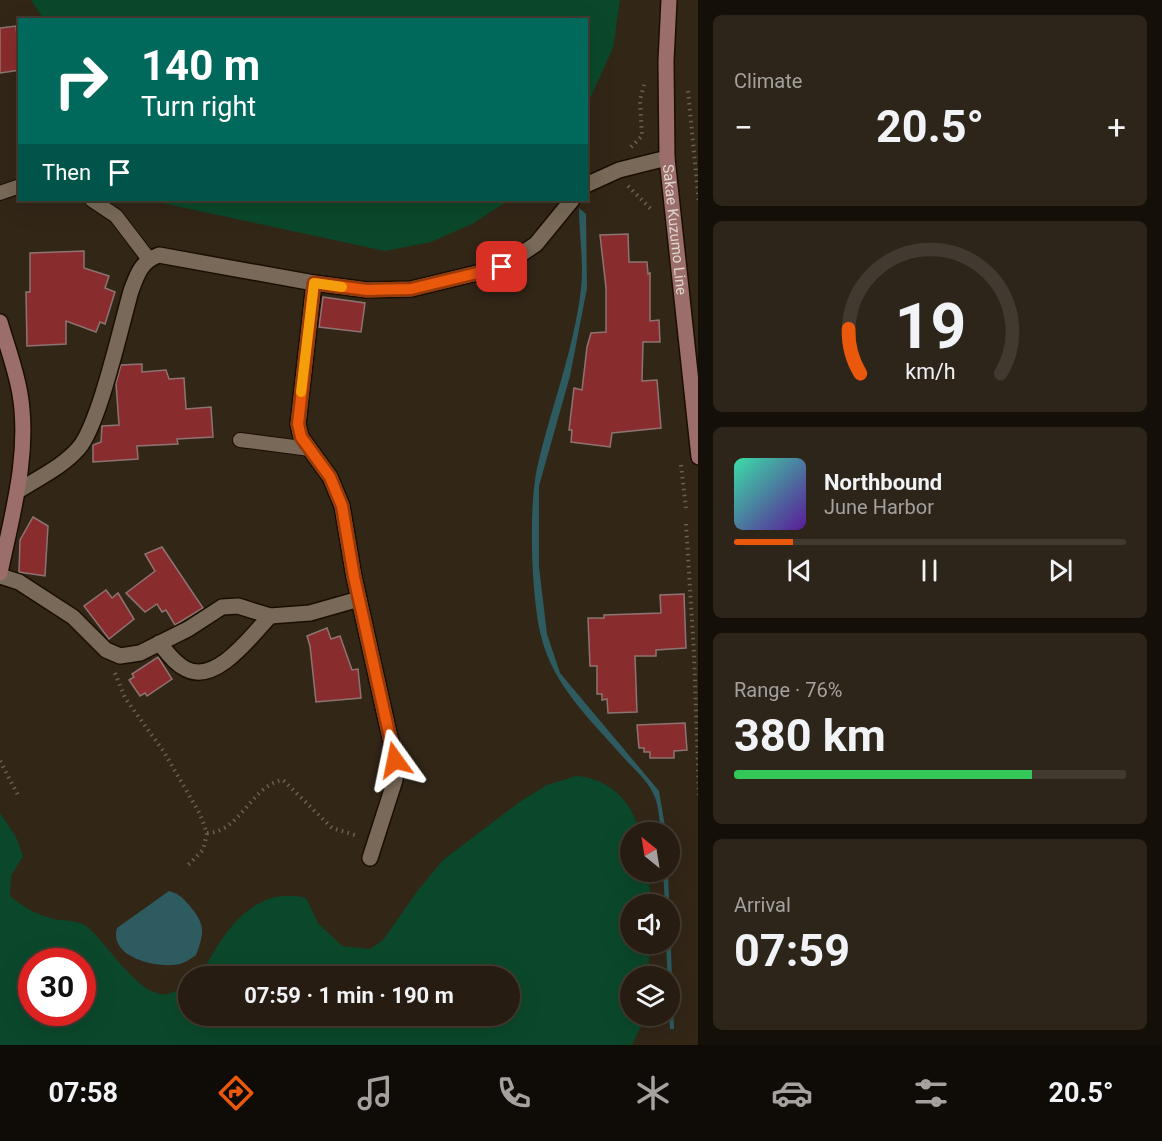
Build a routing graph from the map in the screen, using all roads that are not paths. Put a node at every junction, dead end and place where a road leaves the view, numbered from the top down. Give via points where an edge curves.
1 (669, 0) edge
2 (666, 158) junction
3 (588, 184) edge
4 (18, 187) edge
5 (0, 193) edge
6 (94, 201) edge
7 (105, 201) edge
8 (571, 201) edge
9 (116, 216) junction
10 (148, 258) junction
11 (314, 283) junction
12 (0, 322) edge
13 (240, 440) dead end
14 (698, 448) edge
15 (310, 449) junction
16 (18, 491) junction
17 (2, 551) edge
18 (0, 574) edge
19 (359, 599) junction
20 (270, 616) junction
21 (159, 643) junction
22 (370, 858) dead end

1 - 2 main road, Sakae Kuzumo Line
2 - 3 street via 619,170
2 - 14 main road, Sakae Kuzumo Line
4 - 5 lane
6 - 9 lane
7 - 9 lane
8 - 11 street via 536,244 502,267 411,289 367,290
9 - 10 lane
10 - 11 street via 159,255
10 - 16 street via 131,291 94,420 81,447 63,464
11 - 15 street via 298,424
12 - 16 main road via 20,394
13 - 15 lane
15 - 19 street via 330,477 342,506
16 - 17 main road
17 - 18 main road
18 - 21 street via 73,617 106,650 120,656 140,653
19 - 20 street via 310,613
19 - 22 street via 395,760 395,780
20 - 21 street via 238,606 222,607
20 - 21 street via 233,655 216,669 205,672 184,669

